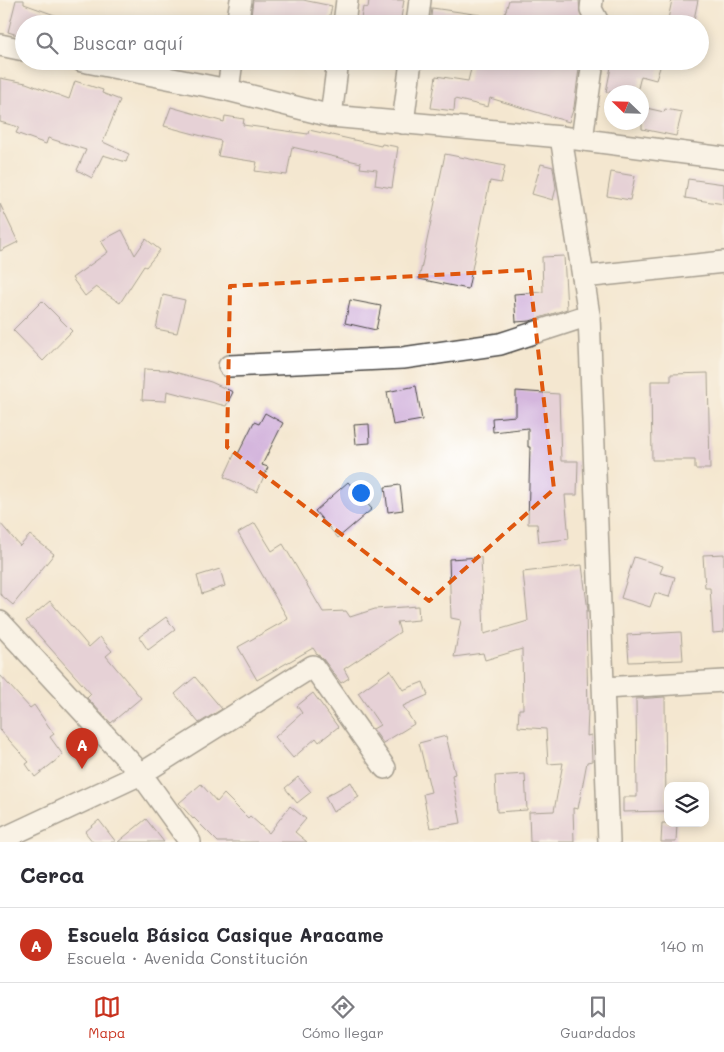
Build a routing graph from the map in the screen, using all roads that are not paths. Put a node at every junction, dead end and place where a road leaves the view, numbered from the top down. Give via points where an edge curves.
1 (241, 0) edge
2 (347, 0) edge
3 (420, 0) edge
4 (592, 0) edge
5 (239, 15) edge
6 (345, 15) edge
7 (418, 15) edge
8 (594, 15) edge
9 (0, 45) edge
10 (15, 48) edge
11 (127, 70) edge
12 (231, 70) edge
13 (337, 70) edge
14 (410, 70) edge
15 (591, 70) edge
16 (228, 90) junction
17 (331, 116) junction
18 (403, 123) junction
19 (572, 138) junction
20 (724, 158) edge
21 (724, 262) edge
22 (583, 277) junction
23 (589, 315) junction
24 (229, 366) dead end
25 (0, 622) edge
26 (724, 681) edge
27 (604, 688) junction
28 (385, 768) dead end
29 (141, 774) junction
30 (14, 838) edge
31 (190, 842) edge
32 (609, 842) edge

1 - 5 street
2 - 6 street
3 - 7 street
4 - 8 street
9 - 10 street
11 - 16 street
12 - 16 street
13 - 17 street
14 - 18 street
15 - 19 street
16 - 17 street
17 - 18 street
18 - 19 street
19 - 20 street
19 - 22 street
21 - 22 street
22 - 23 street
23 - 24 street via 500,344 403,358
23 - 27 street
25 - 29 street
26 - 27 street
27 - 32 street
28 - 29 street via 313,666
29 - 30 street
29 - 31 street

